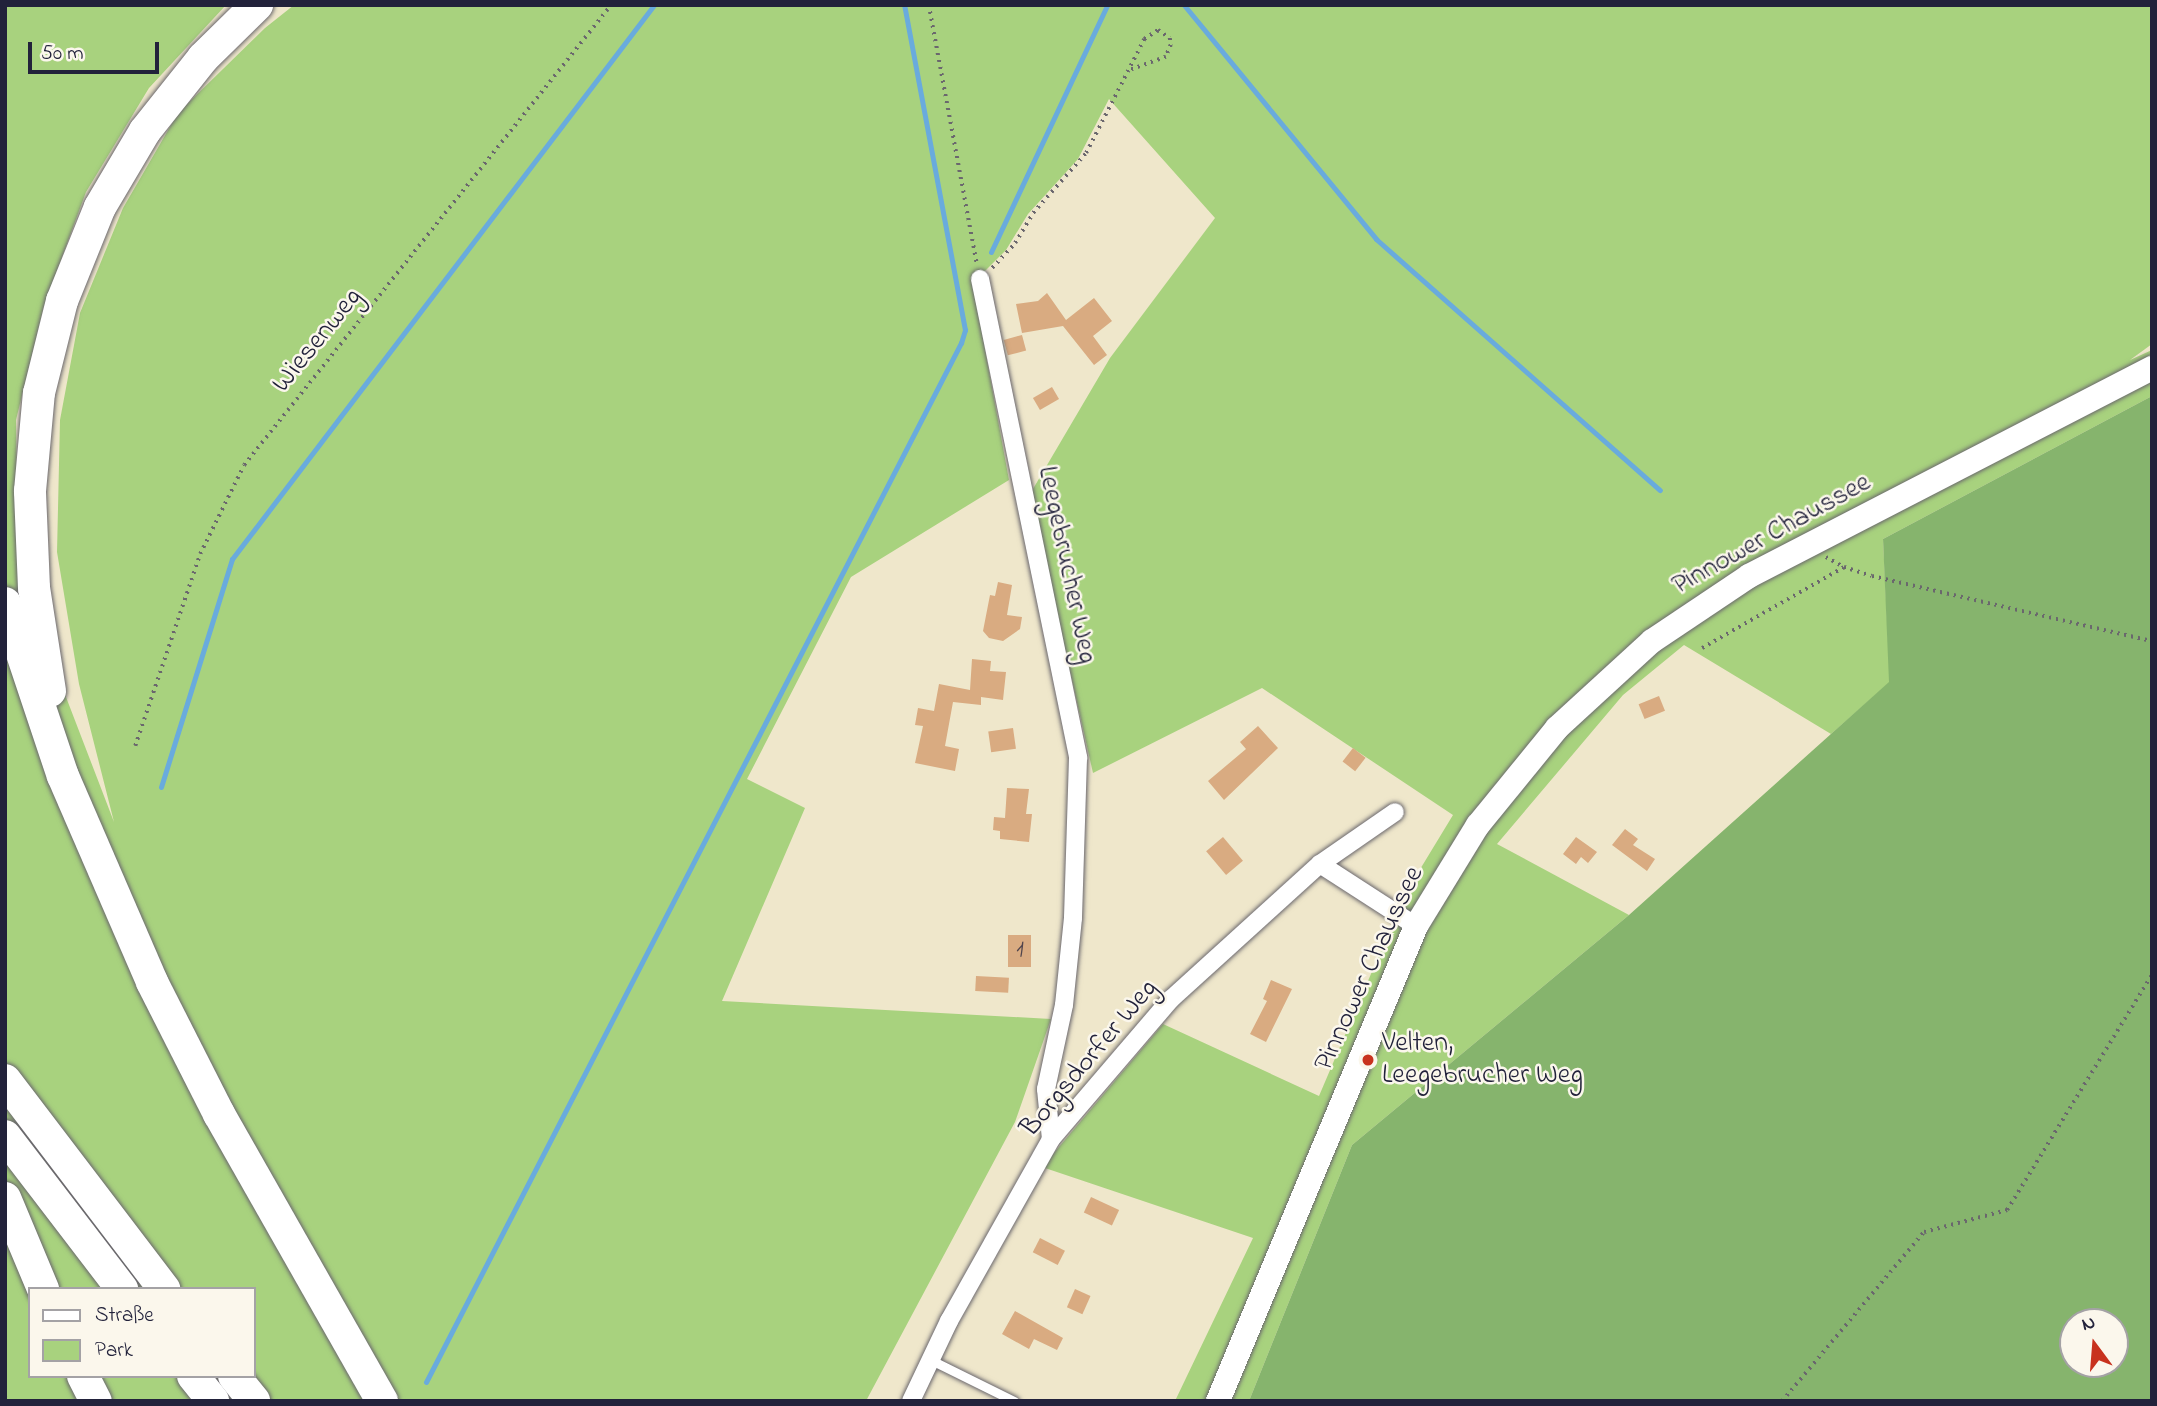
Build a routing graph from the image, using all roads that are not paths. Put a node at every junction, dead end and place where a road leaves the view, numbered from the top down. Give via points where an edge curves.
1 (257, 5) edge
2 (980, 279) road end
3 (2152, 368) edge
4 (5, 603) edge
5 (1395, 812) dead end
6 (79, 815) junction
7 (1320, 864) junction
8 (1416, 926) junction
9 (5, 1080) edge
10 (5, 1136) edge
11 (1051, 1139) junction
12 (5, 1198) edge
13 (42, 1287) edge
14 (120, 1287) edge
15 (162, 1287) edge
16 (930, 1360) junction
17 (84, 1378) edge
18 (195, 1378) edge
19 (236, 1378) edge
20 (96, 1401) edge
21 (213, 1401) edge
22 (254, 1401) edge
23 (382, 1401) edge
24 (911, 1401) edge
25 (1014, 1401) edge
26 (1218, 1401) edge

1 - 6 highway via 172,94 122,165 78,256 49,346 31,466 33,575 42,649
2 - 11 street, Leegebrucher Weg via 1079,758 1065,1005 1046,1089
3 - 8 main road, Pinnower Chaussee via 1786,556 1710,600 1652,641 1582,702 1528,761 1460,851
4 - 6 highway
5 - 7 street, Borgsdorfer Weg
6 - 23 highway via 152,982 202,1080
7 - 8 street
7 - 11 street, Borgsdorfer Weg via 1171,999
8 - 26 main road, Pinnower Chaussee
9 - 15 highway
10 - 14 highway
11 - 16 street, Borgsdorfer Weg
12 - 13 highway
16 - 24 street, Borgsdorfer Weg
16 - 25 lane
17 - 20 highway
18 - 21 highway
19 - 22 highway

